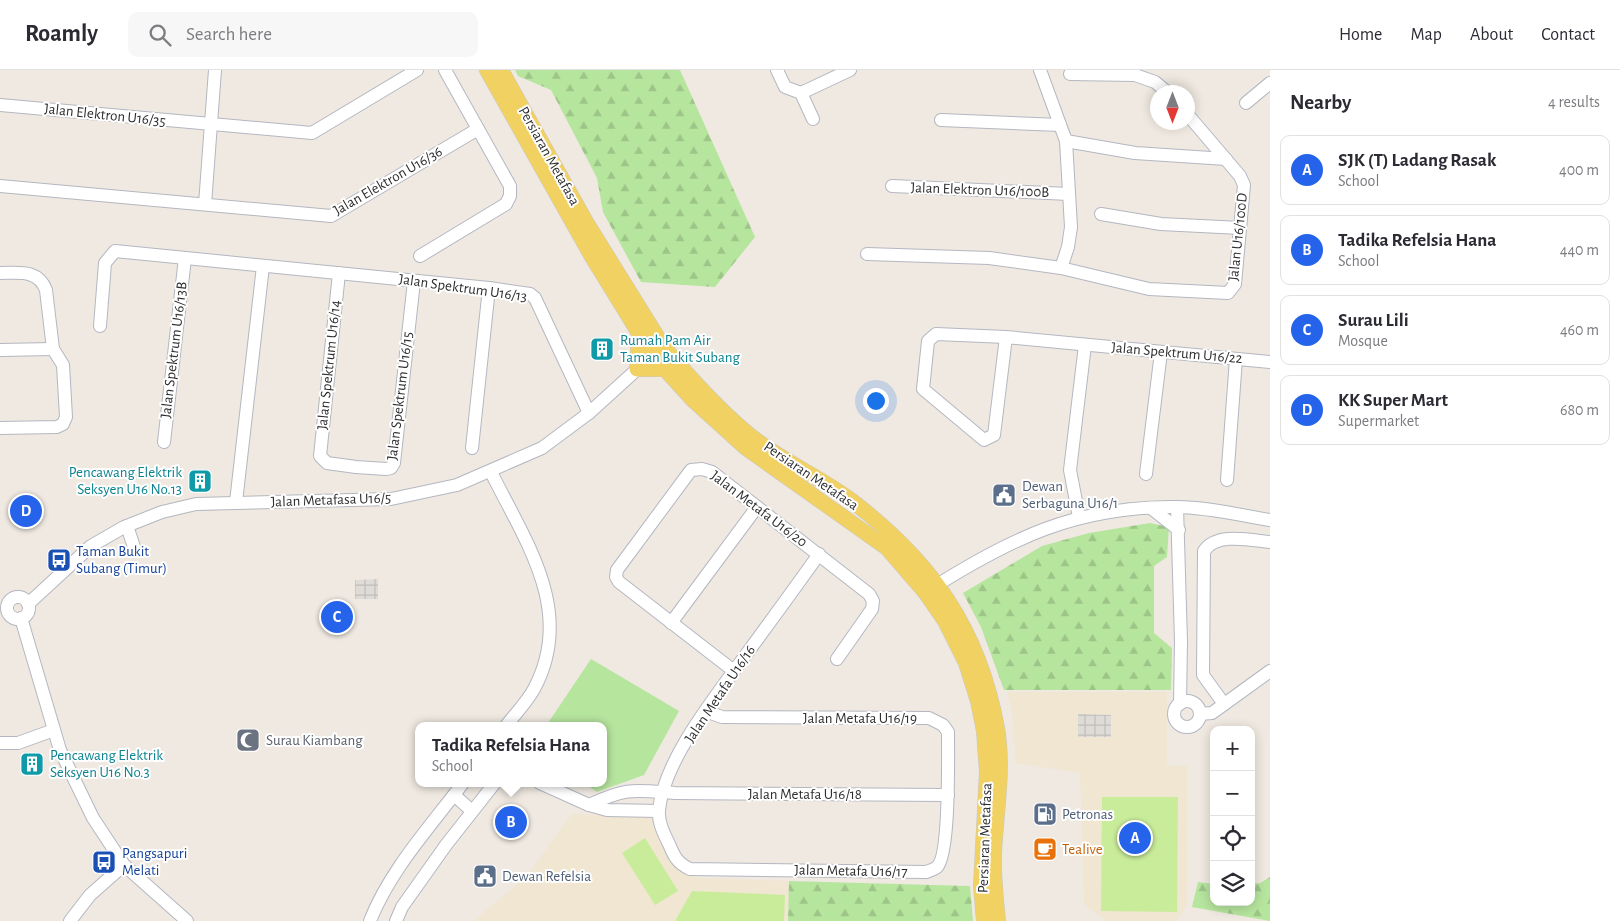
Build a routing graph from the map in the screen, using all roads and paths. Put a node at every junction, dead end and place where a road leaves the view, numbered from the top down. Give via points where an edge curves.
1 (215, 70) edge
2 (417, 70) edge
3 (445, 70) edge
4 (487, 70) edge
5 (501, 70) edge
6 (777, 70) edge
7 (850, 70) edge
8 (1040, 70) edge
9 (1070, 74) dead end
10 (1270, 83) edge
11 (1159, 85) edge
12 (801, 93) junction
13 (1246, 103) dead end
14 (0, 105) edge
15 (813, 119) dead end
16 (941, 120) dead end
17 (1195, 123) edge
18 (1060, 125) junction
19 (211, 126) junction
20 (478, 129) junction
21 (1066, 141) junction
22 (1226, 159) junction
23 (0, 186) edge
24 (892, 186) dead end
25 (1069, 194) junction
26 (205, 204) junction
27 (1102, 214) dead end
28 (1240, 228) junction
29 (867, 254) dead end
30 (420, 256) dead end
31 (185, 258) junction
32 (263, 266) junction
33 (1061, 268) junction
34 (0, 273) edge
35 (339, 273) junction
36 (414, 280) junction
37 (489, 288) junction
38 (100, 326) dead end
39 (654, 331) junction
40 (639, 334) junction
41 (1006, 337) junction
42 (1085, 345) junction
43 (53, 348) junction
44 (0, 350) edge
45 (1160, 352) junction
46 (653, 356) junction
47 (1236, 359) junction
48 (1270, 362) edge
49 (637, 369) junction
50 (665, 369) junction
51 (589, 413) junction
52 (0, 428) edge
53 (164, 442) dead end
54 (472, 448) dead end
55 (320, 456) joint
56 (490, 472) junction
57 (1146, 474) dead end
58 (1227, 480) dead end
59 (236, 502) junction
60 (1177, 506) junction
61 (757, 507) junction
62 (1151, 508) junction
63 (1203, 509) junction
64 (1079, 517) junction
65 (1270, 520) edge
66 (127, 526) junction
67 (1179, 532) junction
68 (1270, 542) edge
69 (135, 550) dead end
70 (820, 554) junction
71 (938, 584) junction
72 (925, 592) junction
73 (28, 604) junction
74 (4, 611) edge
75 (21, 618) junction
76 (672, 623) junction
77 (836, 659) dead end
78 (734, 671) junction
79 (1270, 671) edge
80 (1180, 704) junction
81 (1224, 704) junction
82 (705, 710) junction
83 (1200, 714) junction
84 (509, 722) edge
85 (54, 730) junction
86 (0, 743) edge
87 (460, 787) edge
88 (487, 787) edge
89 (549, 787) edge
90 (634, 789) junction
91 (664, 792) junction
92 (454, 795) junction
93 (948, 795) junction
94 (589, 805) junction
95 (635, 810) junction
96 (472, 811) junction
97 (659, 811) junction
98 (427, 830) junction
99 (446, 844) junction
100 (124, 865) junction
101 (690, 868) joint
102 (70, 921) edge
103 (187, 921) edge
104 (372, 921) edge
105 (396, 921) edge
106 (984, 921) edge
107 (998, 921) edge

1 - 19 street
2 - 19 street via 312,133
3 - 20 street
4 - 40 main road, Persiaran Metafasa
5 - 39 main road, Persiaran Metafasa via 586,222
6 - 12 street via 784,87
7 - 12 street
8 - 18 street
9 - 11 street via 1135,75
10 - 13 street
12 - 15 street
14 - 19 street, Jalan Elektron U16/35
16 - 18 street
17 - 22 street, Jalan U16/100D
18 - 21 street
19 - 26 street
20 - 26 street, Jalan Elektron U16/36 via 331,216
20 - 30 street via 510,186 510,196 506,204
21 - 22 street via 1135,153
21 - 25 street
22 - 28 street, Jalan U16/100D via 1244,185
23 - 26 street
24 - 25 street, Jalan Elektron U16/100B
25 - 33 street via 1072,227
27 - 28 street via 1161,224
28 - 33 street, Jalan U16/100D via 1235,284 1232,290 1224,293 1149,290
29 - 33 street via 989,258
31 - 32 street, Jalan Spektrum U16/13
31 - 38 street, Jalan Spektrum U16/13 via 114,251 105,263
31 - 53 street, Jalan Spektrum U16/13B
32 - 35 street, Jalan Spektrum U16/13
32 - 59 street
34 - 43 street via 29,273 43,281
35 - 36 street, Jalan Spektrum U16/13
35 - 55 street, Jalan Spektrum U16/14
36 - 37 street, Jalan Spektrum U16/13
36 - 55 street, Jalan Spektrum U16/15 via 394,463 386,469 356,467 327,463
37 - 51 street, Jalan Spektrum U16/13 via 530,294 535,298
37 - 54 street
39 - 46 main road via 657,342
39 - 71 main road, Persiaran Metafasa via 694,383 748,434 852,501 897,540
40 - 46 main road, Persiaran Metafasa
40 - 49 main road
41 - 41 street, Jalan Spektrum U16/22 via 936,334 928,341 924,389 984,440 994,435
41 - 42 street, Jalan Spektrum U16/22
42 - 45 street, Jalan Spektrum U16/22
42 - 64 street via 1070,470
43 - 44 street
43 - 52 street via 63,365 66,417 63,424 57,427
45 - 47 street, Jalan Spektrum U16/22
45 - 57 street
46 - 49 street, Jalan Metafasa U16/5
46 - 50 main road, Persiaran Metafasa
47 - 48 street, Jalan Spektrum U16/22
47 - 58 street
49 - 50 main road
49 - 51 street, Jalan Metafasa U16/5
50 - 72 main road, Persiaran Metafasa via 693,400 746,448 886,548
51 - 56 street, Jalan Metafasa U16/5 via 542,448
56 - 59 street, Jalan Metafasa U16/5 via 457,485 391,499
56 - 84 street via 545,586 550,617 549,643 543,667 533,690
59 - 66 street, Jalan Metafasa U16/5 via 187,506
60 - 62 street
60 - 63 street
60 - 67 street
61 - 70 street, Jalan Metafa U16/20
61 - 76 street
61 - 76 street, Jalan Metafa U16/20 via 712,472 691,470 616,570 619,582
62 - 64 street via 1113,510
62 - 67 street
63 - 65 street
63 - 67 street
64 - 71 street via 1014,541
66 - 69 street
66 - 73 street, Jalan Metafasa U16/5 via 91,546
67 - 80 street
68 - 81 street via 1221,540 1212,542 1204,551 1202,675
70 - 77 street, Jalan Metafa U16/20 via 869,594 873,601 872,609
70 - 78 street, Jalan Metafa U16/16
71 - 72 street
71 - 107 main road, Persiaran Metafasa via 956,612 978,660 997,730 999,763 994,854
72 - 106 main road, Persiaran Metafasa via 945,621 966,663 984,731 987,772 980,886
73 - 74 street via 23,598 15,597
73 - 75 street via 28,613
74 - 75 street
75 - 85 street
76 - 78 street, Jalan Metafa U16/20
78 - 82 street, Jalan Metafa U16/16
79 - 81 street
80 - 83 street via 1192,702
80 - 83 street via 1174,717 1181,726 1192,726 1198,722
81 - 83 street via 1212,713
82 - 91 street, Jalan Metafa U16/16 via 671,769
82 - 93 street, Jalan Metafa U16/19 via 722,716 929,718 943,725 948,732
85 - 86 street via 18,743
85 - 100 street via 60,750 93,818
87 - 92 street
88 - 96 street
89 - 94 street
90 - 91 street, Jalan Metafa U16/18
90 - 94 street, Jalan Metafa U16/18 via 612,794
90 - 95 street
91 - 93 street, Jalan Metafa U16/18
91 - 97 street, Jalan Metafa U16/16
92 - 96 street
92 - 98 street
93 - 101 street, Jalan Metafa U16/17 via 943,857 937,867 926,872
94 - 95 street via 607,810
95 - 97 street
96 - 99 street
97 - 101 street, Jalan Metafa U16/16 via 660,823 674,857 681,865
98 - 99 street
98 - 104 street via 396,872
99 - 105 street via 402,907
100 - 102 street via 90,895
100 - 103 street

